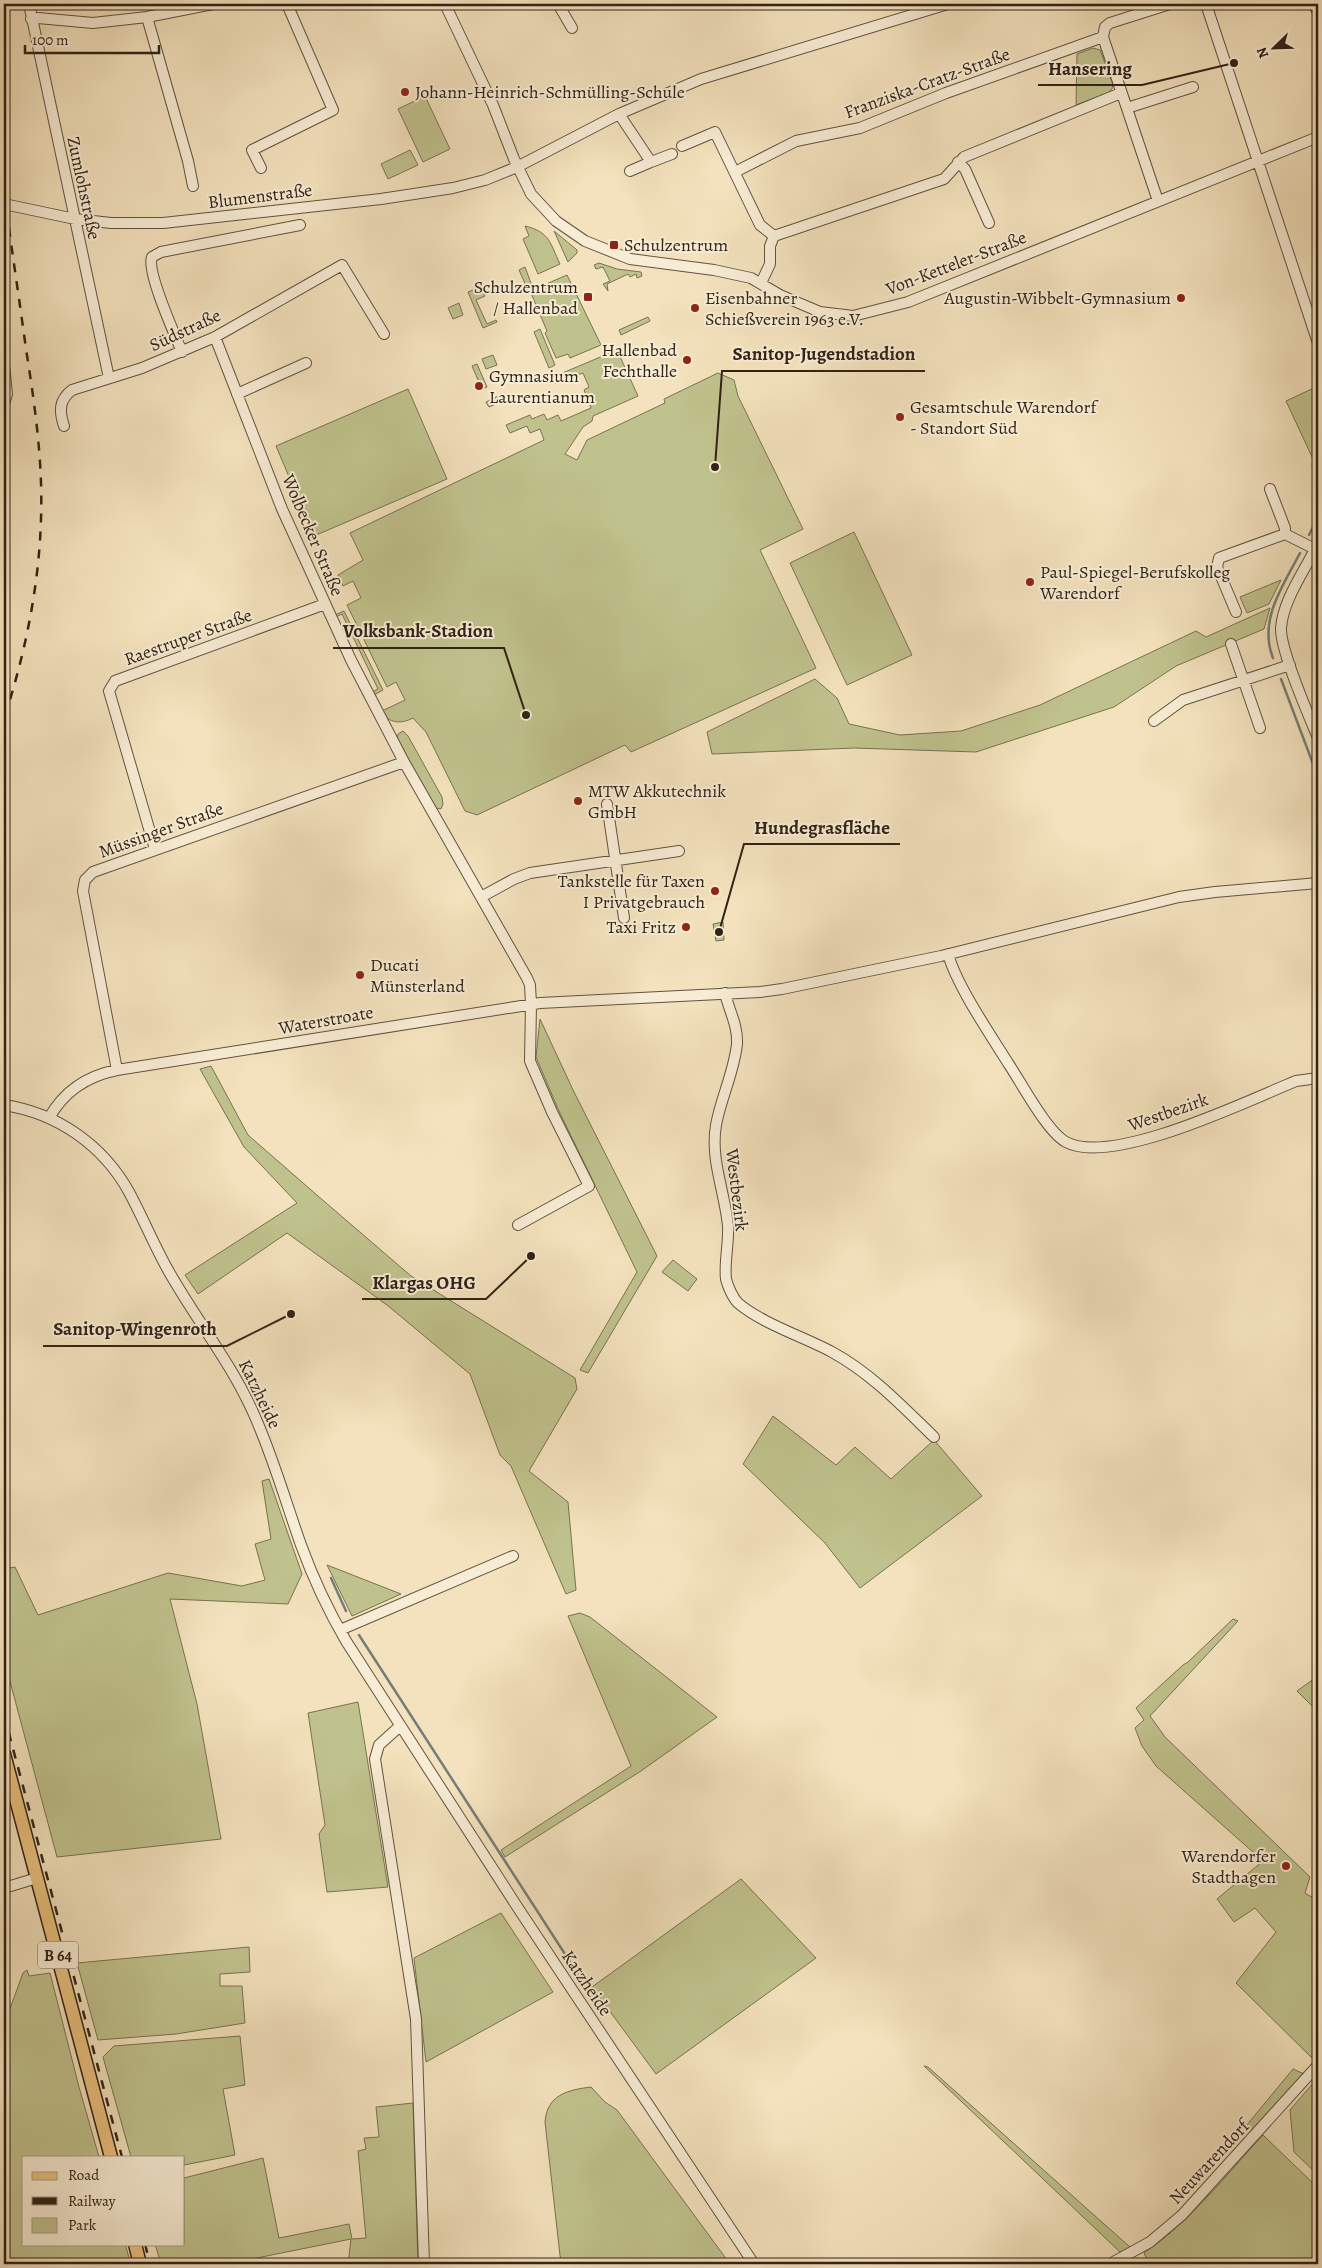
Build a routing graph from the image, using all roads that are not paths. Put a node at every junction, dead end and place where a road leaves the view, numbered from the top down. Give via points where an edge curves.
1 (28, 4) edge
2 (214, 4) edge
3 (286, 4) edge
4 (445, 4) edge
5 (558, 4) edge
6 (948, 4) edge
7 (1170, 4) edge
8 (1206, 4) edge
9 (1313, 4) edge
10 (1318, 12) edge
11 (147, 17) junction
12 (31, 19) junction
13 (572, 28) dead end
14 (1103, 37) junction
15 (1193, 87) dead end
16 (1121, 93) junction
17 (1127, 108) junction
18 (619, 114) junction
19 (1318, 137) edge
20 (682, 146) dead end
21 (672, 154) dead end
22 (1257, 161) junction
23 (651, 162) junction
24 (958, 162) junction
25 (517, 167) junction
26 (261, 168) dead end
27 (630, 171) dead end
28 (735, 172) junction
29 (193, 186) dead end
30 (1158, 201) junction
31 (4, 204) edge
32 (74, 219) junction
33 (989, 223) dead end
34 (300, 226) dead end
35 (774, 236) junction
36 (761, 283) junction
37 (384, 334) dead end
38 (215, 337) junction
39 (1318, 343) edge
40 (182, 352) junction
41 (306, 363) dead end
42 (4, 365) edge
43 (110, 378) junction
44 (237, 394) junction
45 (5, 402) edge
46 (64, 426) dead end
47 (1270, 489) dead end
48 (1285, 534) junction
49 (1317, 546) edge
50 (325, 604) junction
51 (1236, 612) dead end
52 (1231, 644) dead end
53 (1290, 665) junction
54 (1243, 680) junction
55 (1154, 722) dead end
56 (1260, 728) dead end
57 (1318, 738) edge
58 (404, 762) junction
59 (607, 804) dead end
60 (155, 849) junction
61 (679, 851) dead end
62 (616, 860) junction
63 (1318, 883) edge
64 (481, 897) junction
65 (624, 918) dead end
66 (948, 954) junction
67 (725, 993) junction
68 (531, 1004) junction
69 (117, 1070) junction
70 (1318, 1078) edge
71 (4, 1105) edge
72 (49, 1118) junction
73 (518, 1225) dead end
74 (934, 1437) dead end
75 (513, 1556) dead end
76 (340, 1630) junction
77 (400, 1726) junction
78 (4, 1754) edge
79 (37, 1878) junction
80 (4, 1888) edge
81 (1318, 2065) edge
82 (111, 2156) edge
83 (136, 2246) edge
84 (752, 2261) edge
85 (140, 2264) edge
86 (424, 2264) edge
87 (1110, 2264) edge

1 - 12 street, Zumlohstraße
2 - 11 street
3 - 26 street via 333,110 252,150
4 - 25 street, Von-Ketteler-Straße via 493,105
5 - 13 street
6 - 18 street, Blumenstraße via 705,78
7 - 14 street via 1110,23 1105,27
8 - 22 street
9 - 10 street
11 - 12 street via 93,22
11 - 29 street
12 - 32 street, Zumlohstraße
14 - 16 street
14 - 28 street, Franziska-Cratz-Straße via 946,93 860,128 796,141
15 - 17 street
16 - 17 street
16 - 24 street
17 - 30 street
18 - 23 street
18 - 25 street, Blumenstraße
19 - 22 street, Von-Ketteler-Straße
20 - 28 street via 715,132
21 - 23 street
22 - 30 street, Von-Ketteler-Straße
22 - 39 street
23 - 27 street
24 - 33 street via 966,169
24 - 35 street via 944,179
25 - 32 street, Blumenstraße via 462,186 381,199 184,222
25 - 36 street, Von-Ketteler-Straße via 541,207 569,231 596,247 630,259 731,273
28 - 35 street via 760,225
30 - 36 street, Von-Ketteler-Straße via 908,302 853,316 820,312
31 - 32 street, Blumenstraße
32 - 43 street, Zumlohstraße
34 - 40 street via 161,252 152,257 151,265 165,313
35 - 36 street via 770,246 770,264
37 - 38 street, Südstraße via 342,265
38 - 40 street, Südstraße
38 - 44 street, Wolbecker Straße
40 - 43 street, Südstraße
41 - 44 street
42 - 45 street
43 - 46 street, Südstraße via 63,396 59,413
44 - 50 street, Wolbecker Straße via 282,509
47 - 48 street
48 - 49 street
48 - 51 street via 1220,558 1217,567
49 - 53 street via 1288,603 1281,629
50 - 58 street, Wolbecker Straße
50 - 60 street, Raestruper Straße via 115,681 109,691
52 - 54 street
53 - 54 street
53 - 57 street
54 - 55 street via 1183,700
54 - 56 street
58 - 60 street, Müssinger Straße
58 - 64 street, Wolbecker Straße
59 - 62 street
60 - 69 street, Müssinger Straße via 93,872 85,880 83,891
61 - 62 street
62 - 64 street via 520,876
62 - 65 street
63 - 66 street via 1179,897
64 - 68 street, Wolbecker Straße via 527,978
66 - 67 street via 782,989
66 - 70 street, Westbezirk via 983,1022 1048,1123 1065,1142 1092,1147 1152,1137 1296,1081
67 - 68 street
67 - 74 street, Westbezirk via 735,1020 737,1045 714,1140 728,1227 726,1269 731,1292 737,1302 753,1314 834,1353 877,1382
68 - 69 street, Waterstroate
68 - 73 street via 530,1061 588,1186
69 - 72 street, Waterstroate via 96,1075 72,1089
71 - 72 street, Katzheide
72 - 76 street, Katzheide via 84,1138 120,1177 170,1272 235,1376 265,1441 309,1567
75 - 76 street
76 - 77 street, Katzheide
77 - 84 street, Katzheide
77 - 86 street via 379,1744 375,1759 416,2019
78 - 79 main road, B 64
79 - 80 street
79 - 82 main road, B 64
81 - 87 street, Neuwarendorf via 1182,2216 1150,2242
83 - 85 main road

